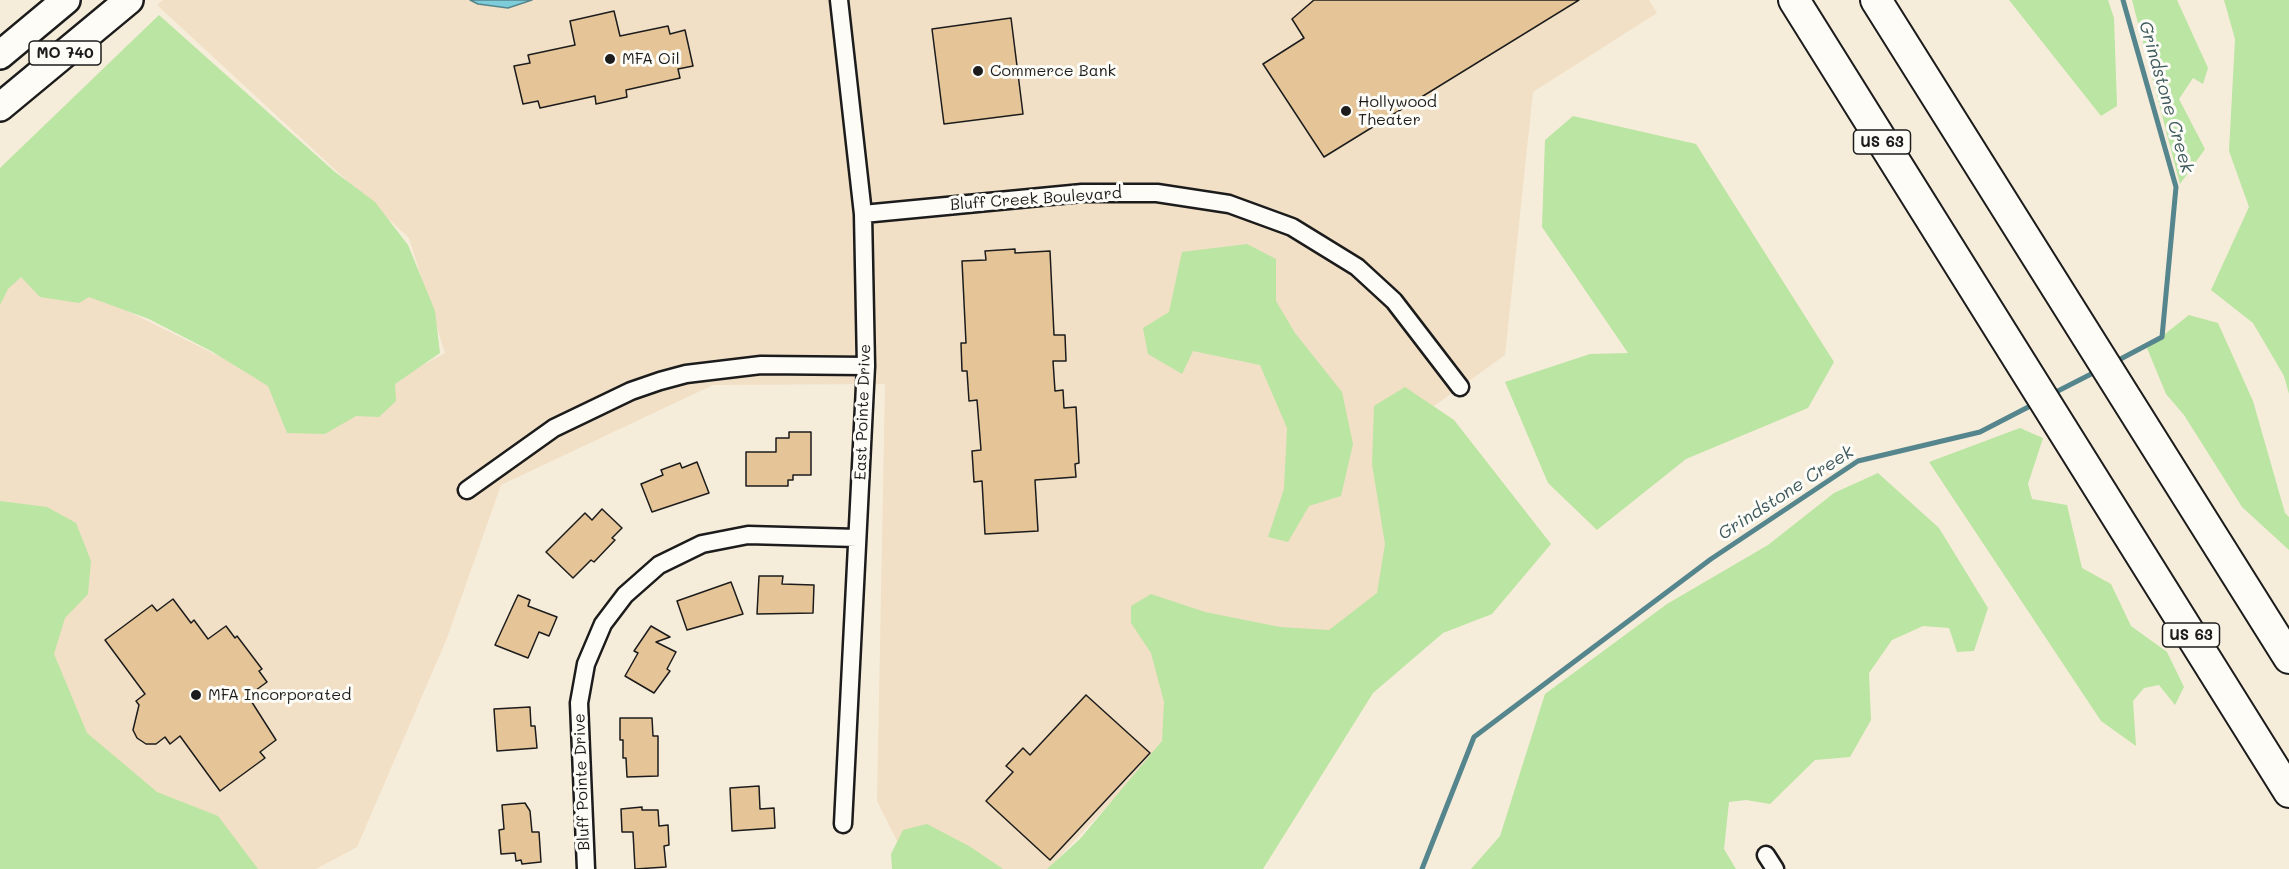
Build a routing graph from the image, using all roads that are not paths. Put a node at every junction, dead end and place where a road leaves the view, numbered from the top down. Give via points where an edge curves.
1 (66, 0) edge
2 (129, 0) edge
3 (839, 0) edge
4 (1794, 0) edge
5 (1876, 0) edge
6 (0, 55) edge
7 (0, 107) edge
8 (863, 214) junction
9 (866, 366) junction
10 (1460, 387) dead end
11 (467, 490) dead end
12 (857, 538) junction
13 (2289, 658) edge
14 (2289, 792) edge
15 (843, 824) dead end
16 (586, 869) edge

1 - 6 main road, MO 740
2 - 7 main road, MO 740
3 - 8 street, East Pointe Drive
4 - 14 highway, US 63
5 - 13 highway
8 - 9 street, East Pointe Drive
8 - 10 street, Bluff Creek Boulevard via 1082,193 1157,193 1229,204 1292,227 1357,267 1394,302
9 - 11 street via 761,365 660,381 554,428
9 - 12 street, East Pointe Drive
12 - 15 street, East Pointe Drive
12 - 16 street, Bluff Pointe Drive via 748,535 702,544 659,565 625,595 603,624 586,664 579,703

